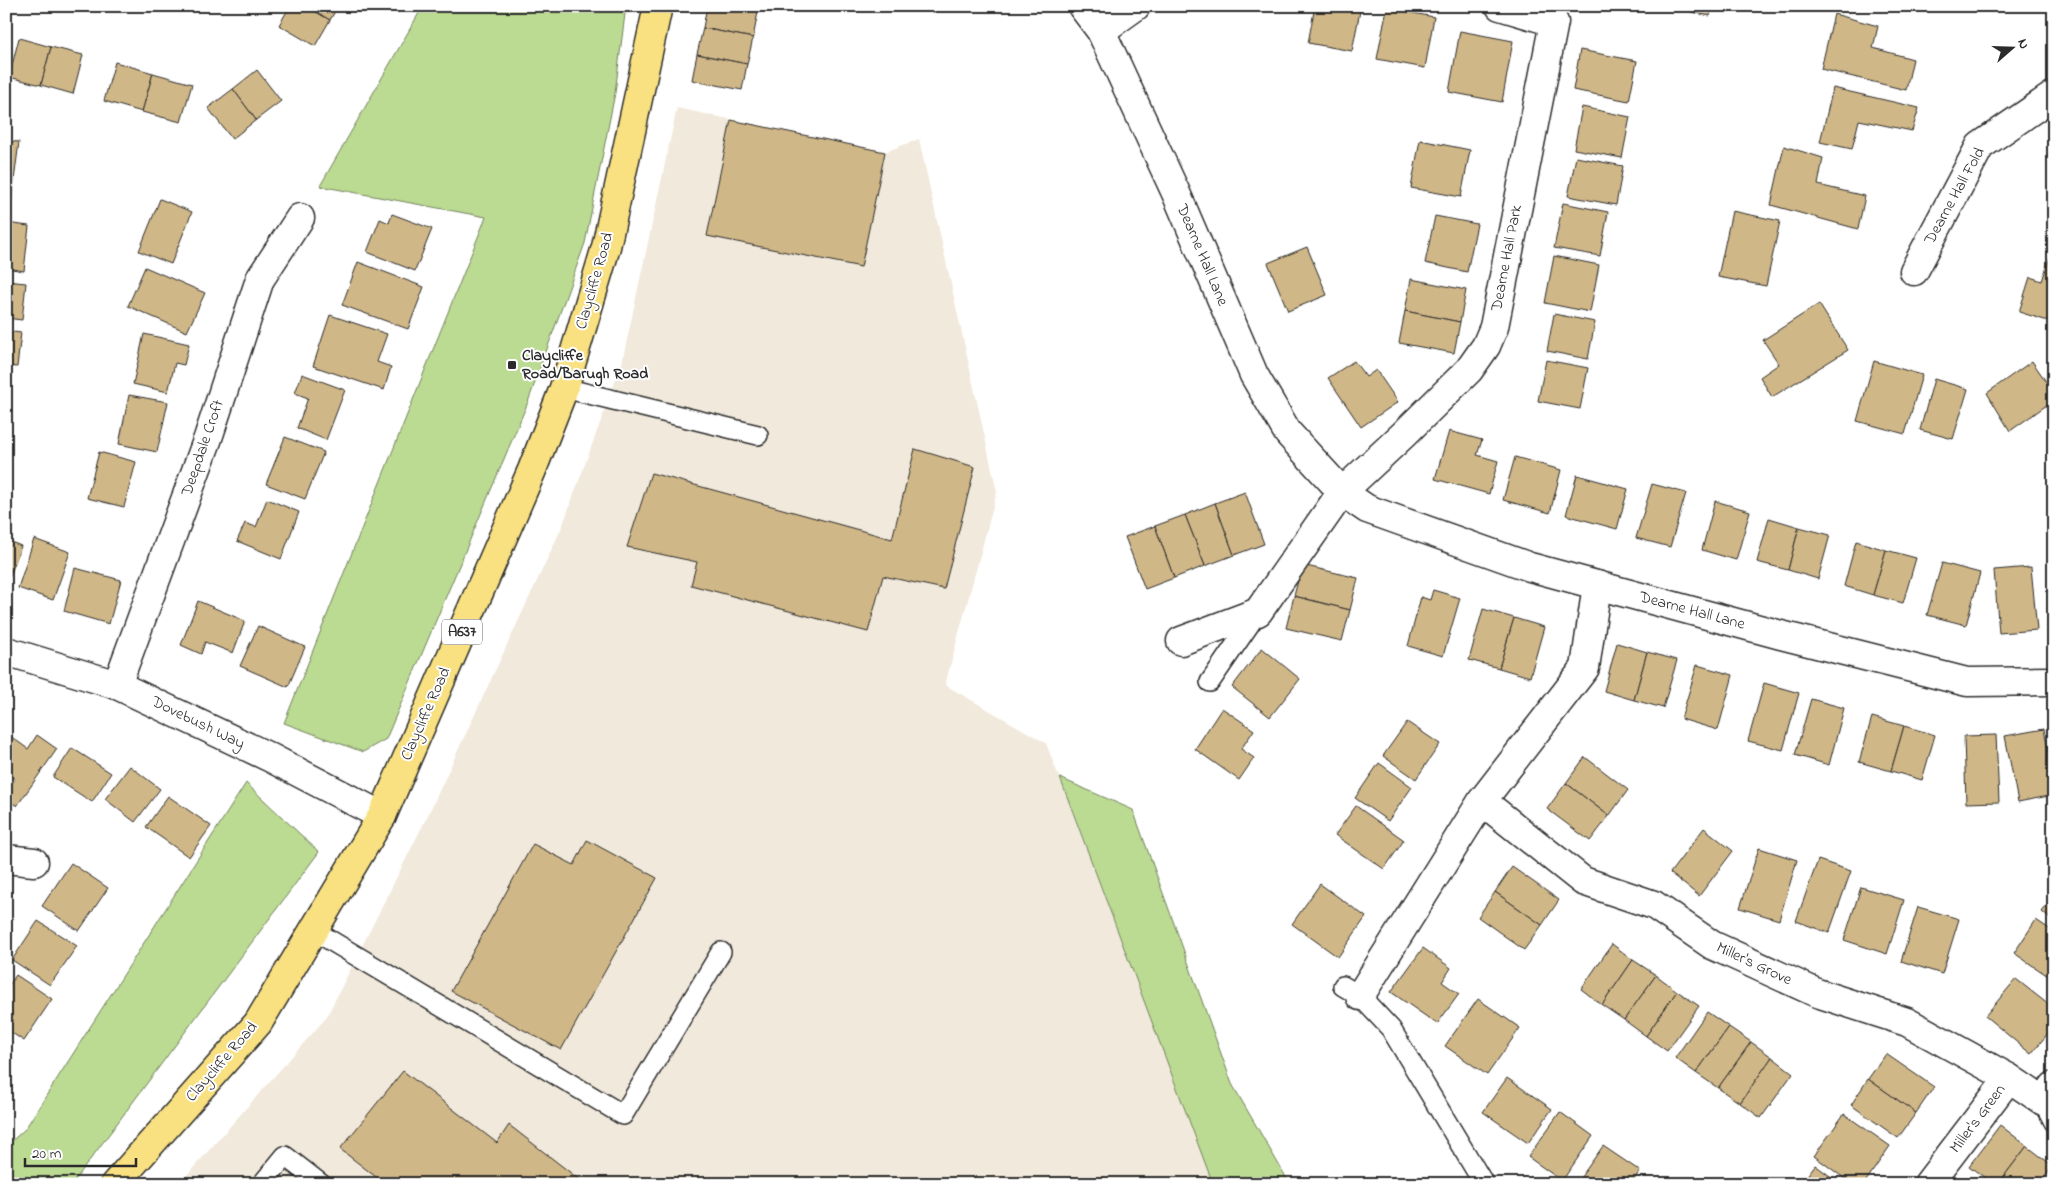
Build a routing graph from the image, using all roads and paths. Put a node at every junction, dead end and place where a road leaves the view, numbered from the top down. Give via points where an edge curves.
1 (658, 6) edge
2 (1082, 6) edge
3 (1136, 6) edge
4 (1500, 6) edge
5 (1101, 32) junction
6 (2054, 95) edge
7 (300, 218) dead end
8 (1914, 271) dead end
9 (564, 388) junction
10 (758, 435) dead end
11 (1342, 492) junction
12 (1597, 585) junction
13 (1258, 612) junction
14 (1181, 641) dead end
15 (6, 651) edge
16 (2054, 681) edge
17 (1210, 682) dead end
18 (117, 685) junction
19 (1482, 801) junction
20 (382, 816) junction
21 (6, 859) edge
22 (34, 862) dead end
23 (313, 930) junction
24 (721, 952) dead end
25 (1352, 991) joint
26 (2009, 1078) junction
27 (2050, 1103) edge
28 (115, 1184) edge
29 (262, 1184) edge
30 (321, 1184) edge
31 (1484, 1184) edge
32 (1928, 1184) edge

1 - 9 highway, Claycliffe Road / A637 via 606,247
2 - 5 street, Dearne Hall Lane
3 - 5 street
4 - 11 street, Dearne Hall Park via 1554,22 1494,327 1470,370
5 - 11 street, Dearne Hall Lane via 1176,193 1254,375 1288,433
6 - 8 street, Dearne Hall Fold via 1980,146
7 - 18 street, Deepdale Croft via 260,279 208,438
9 - 10 lane
9 - 20 highway, Claycliffe Road / A637 via 532,470
11 - 12 street, Dearne Hall Lane via 1367,509 1462,544
11 - 13 street
12 - 16 street, Dearne Hall Lane via 1967,682
12 - 19 street via 1585,668
13 - 14 street
13 - 17 lane
15 - 18 street, Dovebush Way
18 - 20 street, Dovebush Way via 271,758
19 - 25 street
19 - 26 street, Miller's Grove via 1583,881 1654,905 1712,945 1817,993 1907,1022
20 - 23 highway, Claycliffe Road / A637
21 - 22 street
23 - 24 lane via 623,1115
23 - 28 highway, Claycliffe Road / A637 via 258,1023
25 - 31 lane via 1391,1029
26 - 27 street, Miller's Grove
26 - 32 street, Miller's Green
29 - 30 lane via 285,1156

